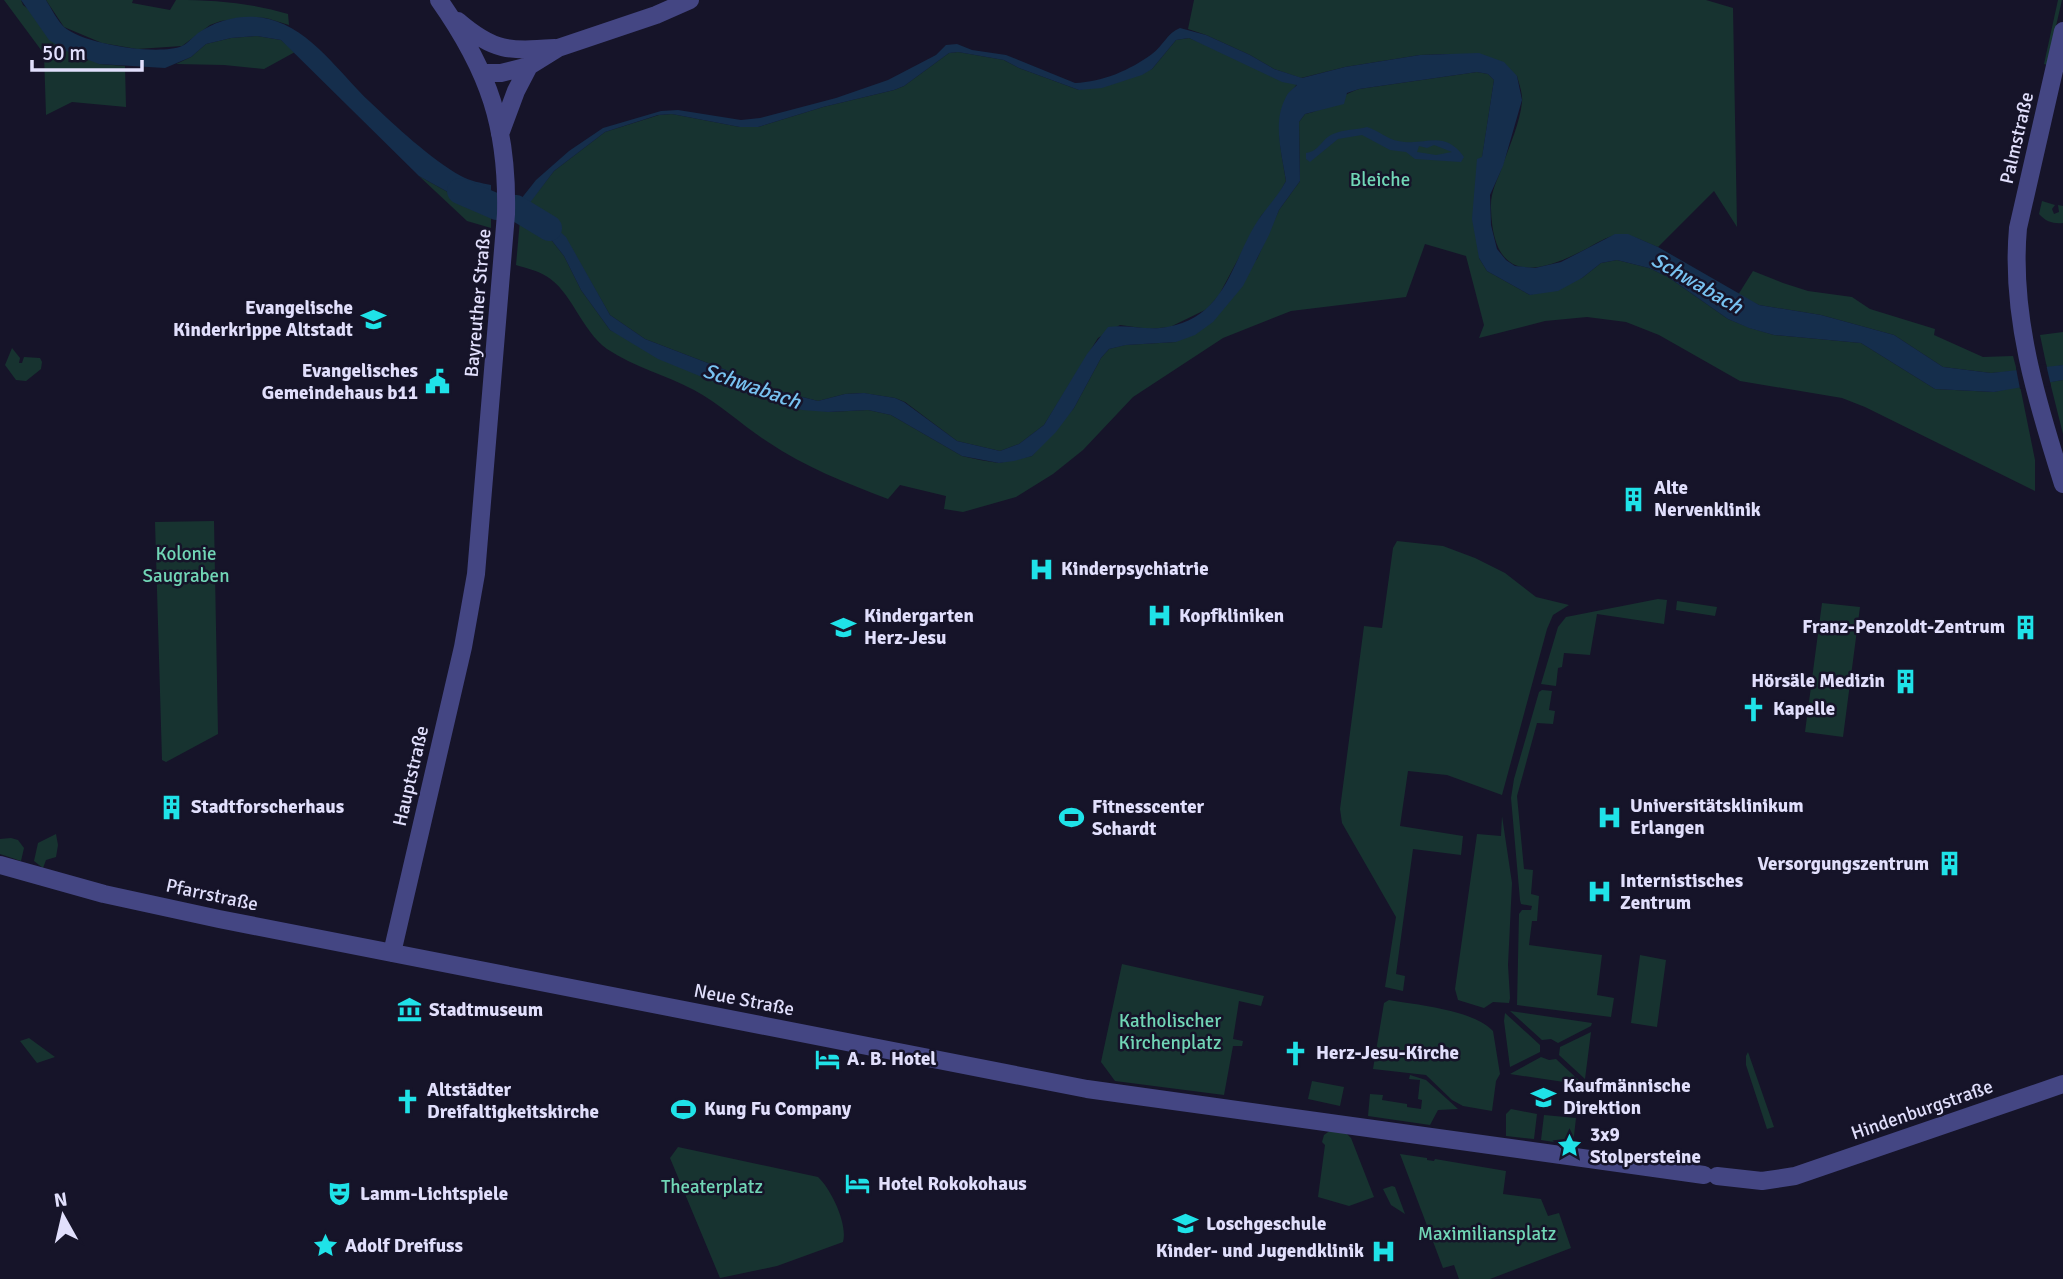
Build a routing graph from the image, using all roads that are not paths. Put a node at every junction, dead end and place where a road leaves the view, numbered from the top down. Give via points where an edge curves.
1 (690, 0) edge
2 (443, 6) edge
3 (2063, 31) edge
4 (558, 48) junction
5 (509, 50) junction
6 (528, 66) junction
7 (483, 73) junction
8 (500, 134) junction
9 (2063, 484) edge
10 (470, 608) joint
11 (0, 865) edge
12 (392, 953) junction
13 (2063, 1084) edge
14 (1710, 1176) joint

1 - 4 street
2 - 5 street, Bayreuther Straße via 470,31
2 - 7 street, Bayreuther Straße
3 - 9 street, Palmstraße via 2015,255 2024,339
4 - 5 street
4 - 6 street
5 - 7 street
6 - 7 street
6 - 8 street
7 - 8 street, Bayreuther Straße
8 - 10 street, Bayreuther Straße via 505,229
10 - 12 street, Hauptstraße
11 - 12 street, Pfarrstraße via 104,894
12 - 14 street, Neue Straße via 1087,1088
13 - 14 street, Hindenburgstraße via 1796,1176 1762,1181

